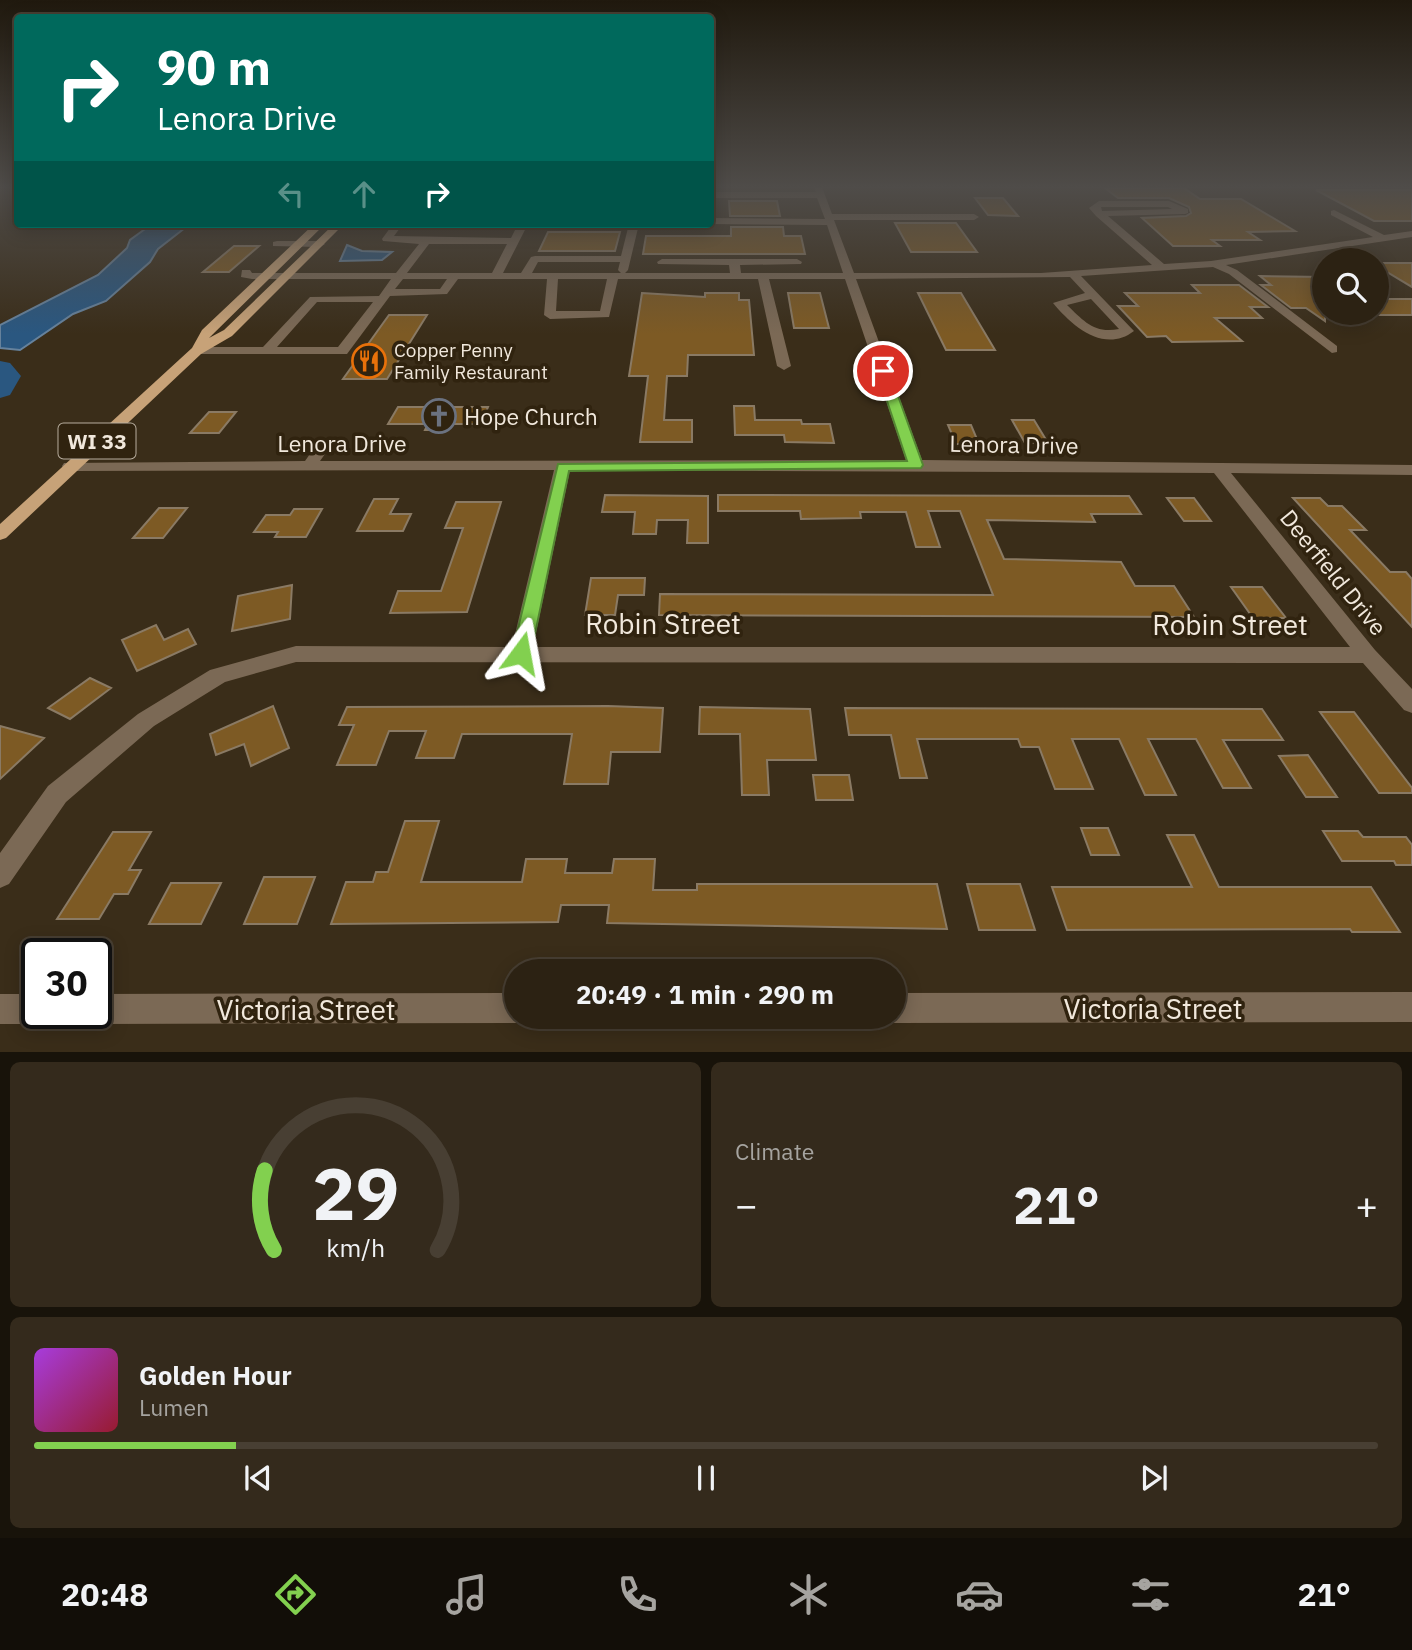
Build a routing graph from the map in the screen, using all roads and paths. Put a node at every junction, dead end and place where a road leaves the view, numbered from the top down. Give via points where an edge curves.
1 (307, 236) edge
2 (328, 236) edge
3 (389, 236) edge
4 (517, 236) edge
5 (631, 236) edge
6 (836, 236) edge
7 (1125, 236) edge
8 (1378, 236) edge
9 (1402, 236) edge
10 (1397, 237) junction
11 (1384, 239) junction
12 (426, 241) junction
13 (514, 241) junction
14 (1412, 243) edge
15 (277, 244) dead end
16 (299, 244) junction
17 (320, 244) junction
18 (625, 259) junction
19 (662, 262) dead end
20 (734, 262) junction
21 (797, 262) dead end
22 (1215, 264) junction
23 (1163, 269) junction
24 (246, 272) dead end
25 (1073, 275) junction
26 (265, 276) junction
27 (288, 276) junction
28 (401, 276) junction
29 (454, 276) junction
30 (495, 277) junction
31 (524, 277) junction
32 (553, 277) junction
33 (617, 277) junction
34 (736, 277) junction
35 (763, 277) junction
36 (850, 277) junction
37 (1093, 295) junction
38 (385, 296) junction
39 (1332, 349) dead end
40 (196, 351) junction
41 (266, 351) junction
42 (784, 366) dead end
43 (321, 447) dead end
44 (915, 465) junction
45 (70, 466) junction
46 (309, 466) junction
47 (563, 467) junction
48 (1219, 468) junction
49 (1412, 470) edge
50 (0, 534) edge
51 (521, 653) junction
52 (1368, 654) junction
53 (1412, 704) edge
54 (0, 875) edge
55 (1412, 1007) edge
56 (906, 1008) edge
57 (0, 1009) edge
58 (21, 1009) edge
59 (112, 1009) edge
60 (504, 1009) edge

1 - 16 main road, WI 33
2 - 17 main road, WI 33
3 - 12 street via 387,239
4 - 13 street
5 - 18 street
6 - 36 street
7 - 23 street
8 - 11 street
9 - 10 street
10 - 11 street
10 - 14 street
11 - 22 street
12 - 13 street via 469,237
12 - 28 street
13 - 30 street
15 - 16 street
16 - 17 street
16 - 26 main road, WI 33
17 - 27 main road, WI 33
18 - 31 street via 535,259
18 - 33 street
19 - 20 street
20 - 21 street
20 - 34 street
22 - 23 street
22 - 39 street via 1233,272
23 - 25 street
24 - 26 street via 248,276
25 - 36 street
25 - 37 street
26 - 27 street
26 - 40 main road, WI 33 via 206,333
27 - 28 street
27 - 40 main road, WI 33 via 228,333
28 - 29 street
28 - 38 street
29 - 30 street
29 - 38 street via 443,292
30 - 31 street
31 - 32 street
32 - 33 street
32 - 33 street via 550,315 605,314
33 - 34 street
34 - 35 street
35 - 36 street
35 - 42 street
36 - 44 street
37 - 37 street via 1102,304 1128,331 1101,337 1059,303
38 - 41 street via 314,299
38 - 41 street via 342,351
40 - 41 street
40 - 45 main road, WI 33
43 - 46 street
44 - 47 street, Lenora Drive
44 - 48 street, Lenora Drive
45 - 46 street, Lenora Drive
45 - 50 main road, WI 33
46 - 47 street, Lenora Drive
47 - 51 street
48 - 49 street, Lenora Drive
48 - 52 street, Deerfield Drive
51 - 52 street, Robin Street
51 - 54 street, Robin Street via 296,654 218,676 146,720 57,794
52 - 53 street, Deerfield Drive
55 - 56 street, Victoria Street
57 - 58 street
59 - 60 street, Victoria Street

